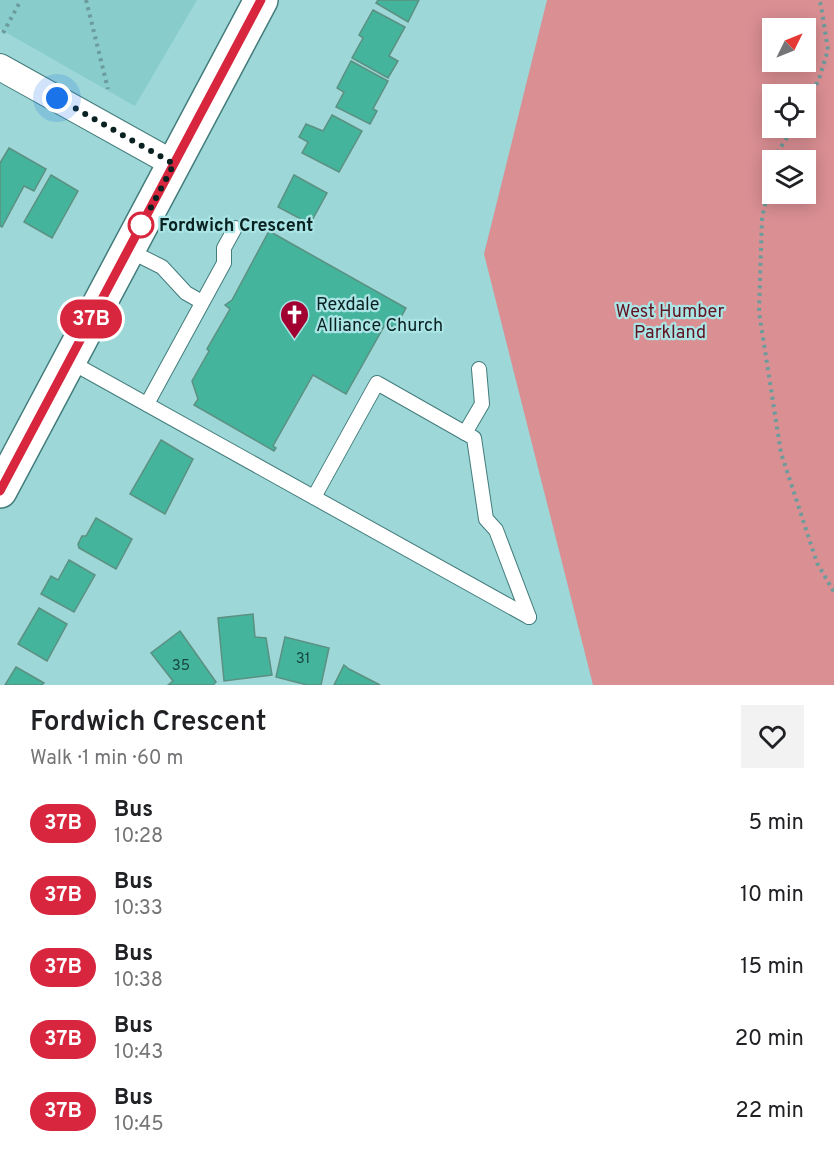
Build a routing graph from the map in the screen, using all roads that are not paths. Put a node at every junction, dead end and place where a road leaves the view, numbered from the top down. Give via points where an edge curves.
1 (261, 0) edge
2 (0, 67) edge
3 (174, 164) junction
4 (235, 228) dead end
5 (128, 250) junction
6 (202, 302) junction
7 (69, 361) junction
8 (479, 369) dead end
9 (147, 404) junction
10 (465, 433) junction
11 (0, 491) edge
12 (314, 497) junction

1 - 3 main road
2 - 3 street
3 - 5 main road
4 - 6 lane via 224,248 224,263
5 - 6 lane via 162,267 186,293
5 - 7 main road
6 - 9 lane
7 - 9 lane
7 - 11 main road
8 - 10 lane via 482,404
9 - 12 lane
10 - 12 lane via 377,383
10 - 12 lane via 474,438 486,519 496,530 529,617

